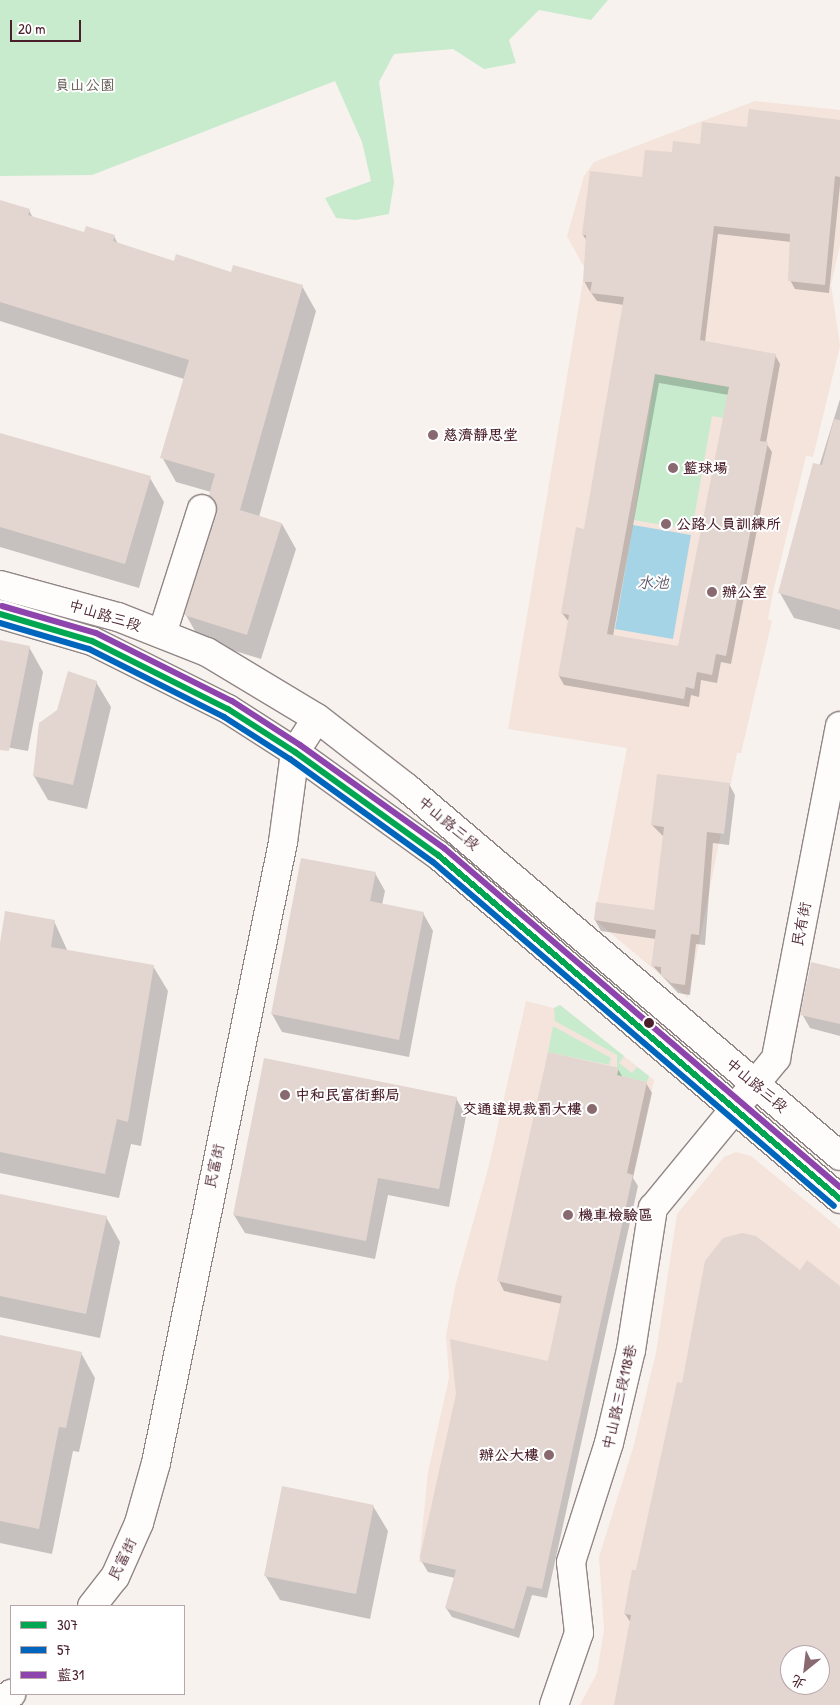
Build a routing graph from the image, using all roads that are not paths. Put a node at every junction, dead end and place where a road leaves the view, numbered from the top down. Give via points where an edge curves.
1 (202, 509) dead end
2 (0, 585) edge
3 (0, 614) edge
4 (162, 634) junction
5 (316, 718) junction
6 (840, 726) edge
7 (296, 752) junction
8 (755, 1084) junction
9 (734, 1109) junction
10 (840, 1156) edge
11 (840, 1199) edge
12 (93, 1605) edge
13 (554, 1705) edge

1 - 4 street
2 - 4 street, 中山路三段 via 118,617
3 - 7 street, 中山路三段 via 100,645 228,709
4 - 5 street, 中山路三段 via 207,652
5 - 7 street, 民富街
5 - 8 street, 中山路三段 via 408,788
6 - 8 street, 民有街 via 776,1058
7 - 9 street, 中山路三段 via 438,855
7 - 12 street, 民富街 via 283,842 156,1463 139,1523 115,1577
8 - 9 street, 民有街
8 - 10 street, 中山路三段
9 - 11 street, 中山路三段
9 - 13 street, 中山路三段118巷 via 653,1208 631,1350 609,1443 571,1562 579,1633

